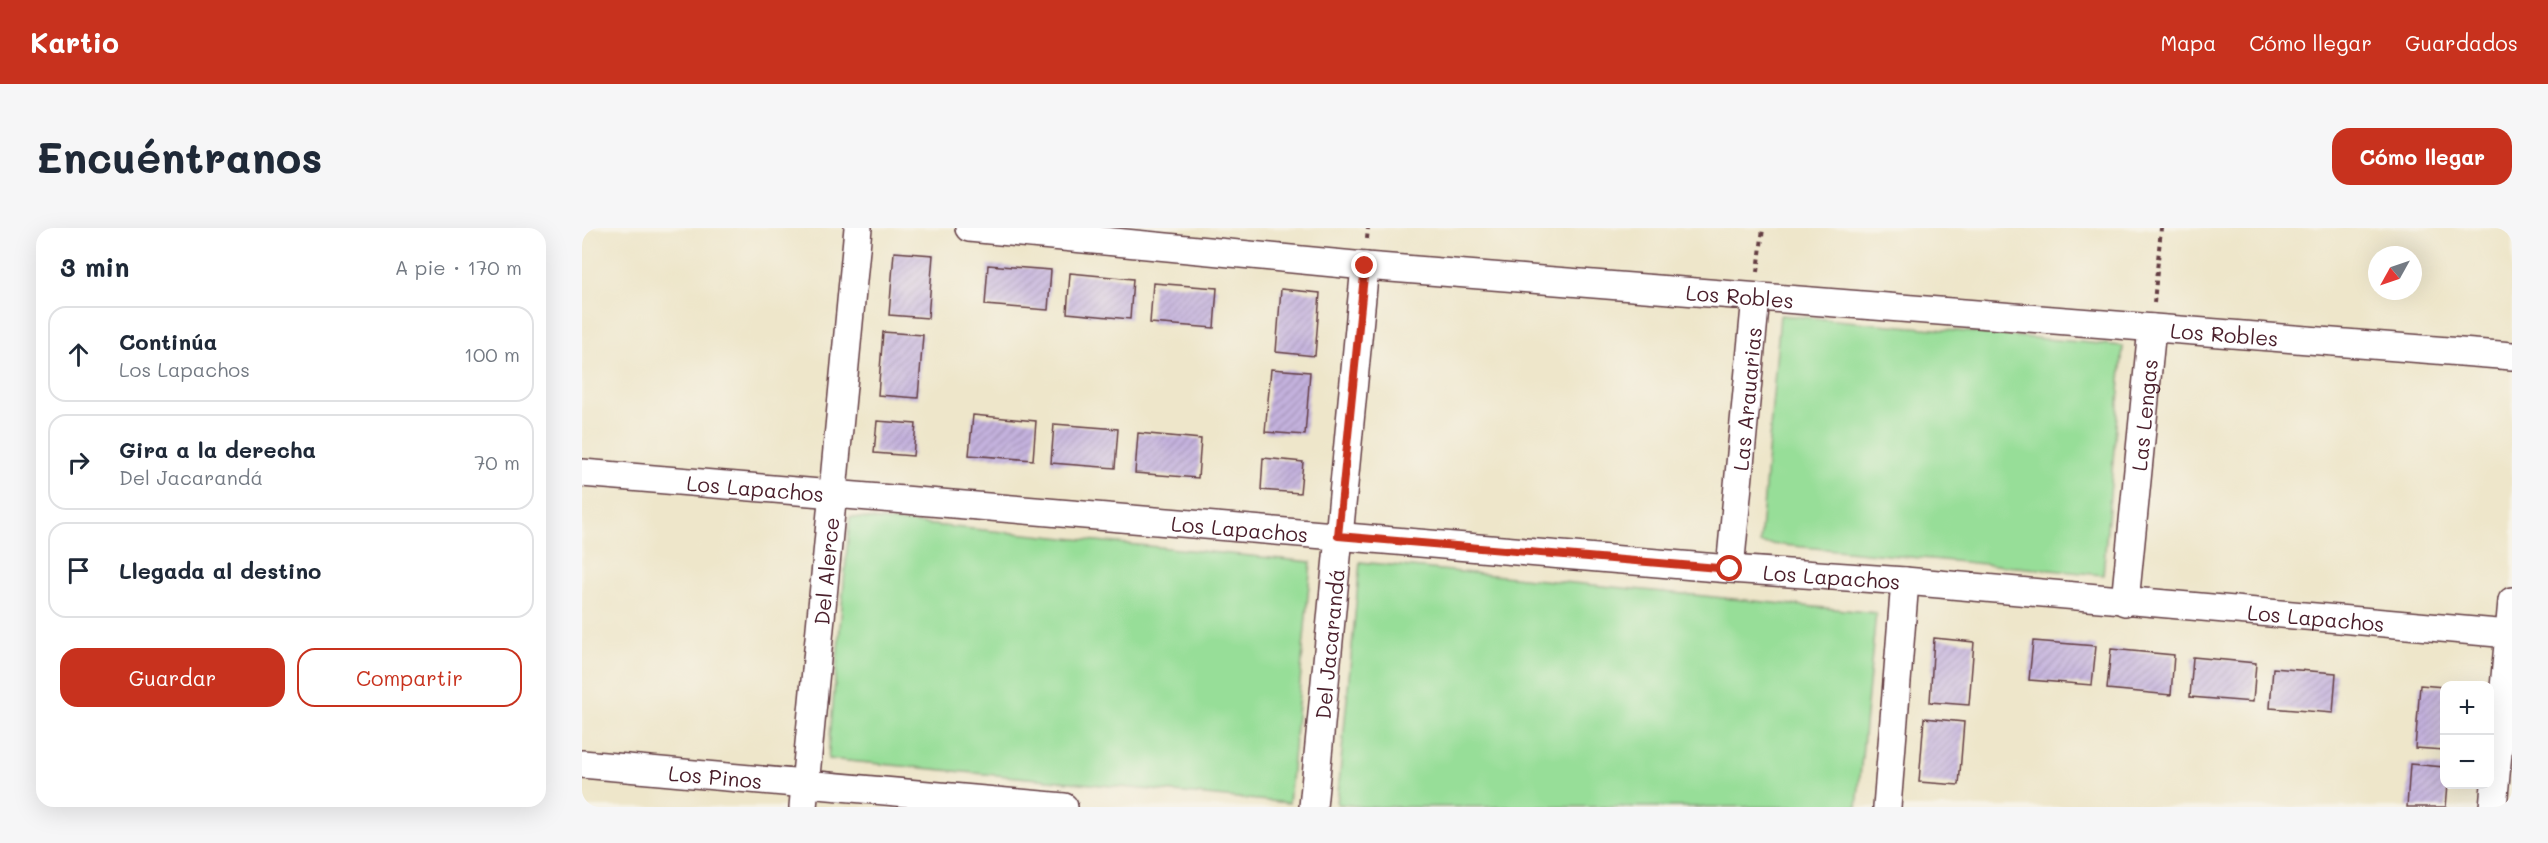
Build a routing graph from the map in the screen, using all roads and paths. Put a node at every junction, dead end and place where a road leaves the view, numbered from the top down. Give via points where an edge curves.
1 (858, 228) edge
2 (969, 228) edge
3 (1763, 228) edge
4 (2161, 228) edge
5 (1365, 266) junction
6 (1756, 297) junction
7 (2152, 328) junction
8 (2512, 356) edge
9 (582, 473) edge
10 (834, 494) junction
11 (1338, 536) junction
12 (1730, 569) junction
13 (1905, 581) junction
14 (2512, 601) edge
15 (2125, 602) junction
16 (2509, 634) junction
17 (582, 764) edge
18 (805, 795) edge
19 (1064, 807) edge
20 (1313, 807) edge
21 (1887, 807) edge
22 (2493, 807) edge

1 - 10 street, Del Alerce
2 - 5 street, Los Robles
3 - 6 path, Las Arauarias
4 - 7 path
5 - 6 street, Los Robles
5 - 11 street, Del Jacarandá
6 - 7 street, Los Robles
6 - 12 street, Las Arauarias
7 - 8 street, Los Robles
7 - 15 street, Las Lengas
9 - 10 street, Los Lapachos
10 - 11 street, Los Lapachos
10 - 18 street, Del Alerce
11 - 12 street, Los Lapachos
11 - 20 street, Del Jacarandá
12 - 13 street, Los Lapachos
13 - 15 street, Los Lapachos
13 - 21 street
14 - 16 street
15 - 16 street, Los Lapachos
16 - 22 street
17 - 18 street, Los Pinos
18 - 19 street, Los Pinos

